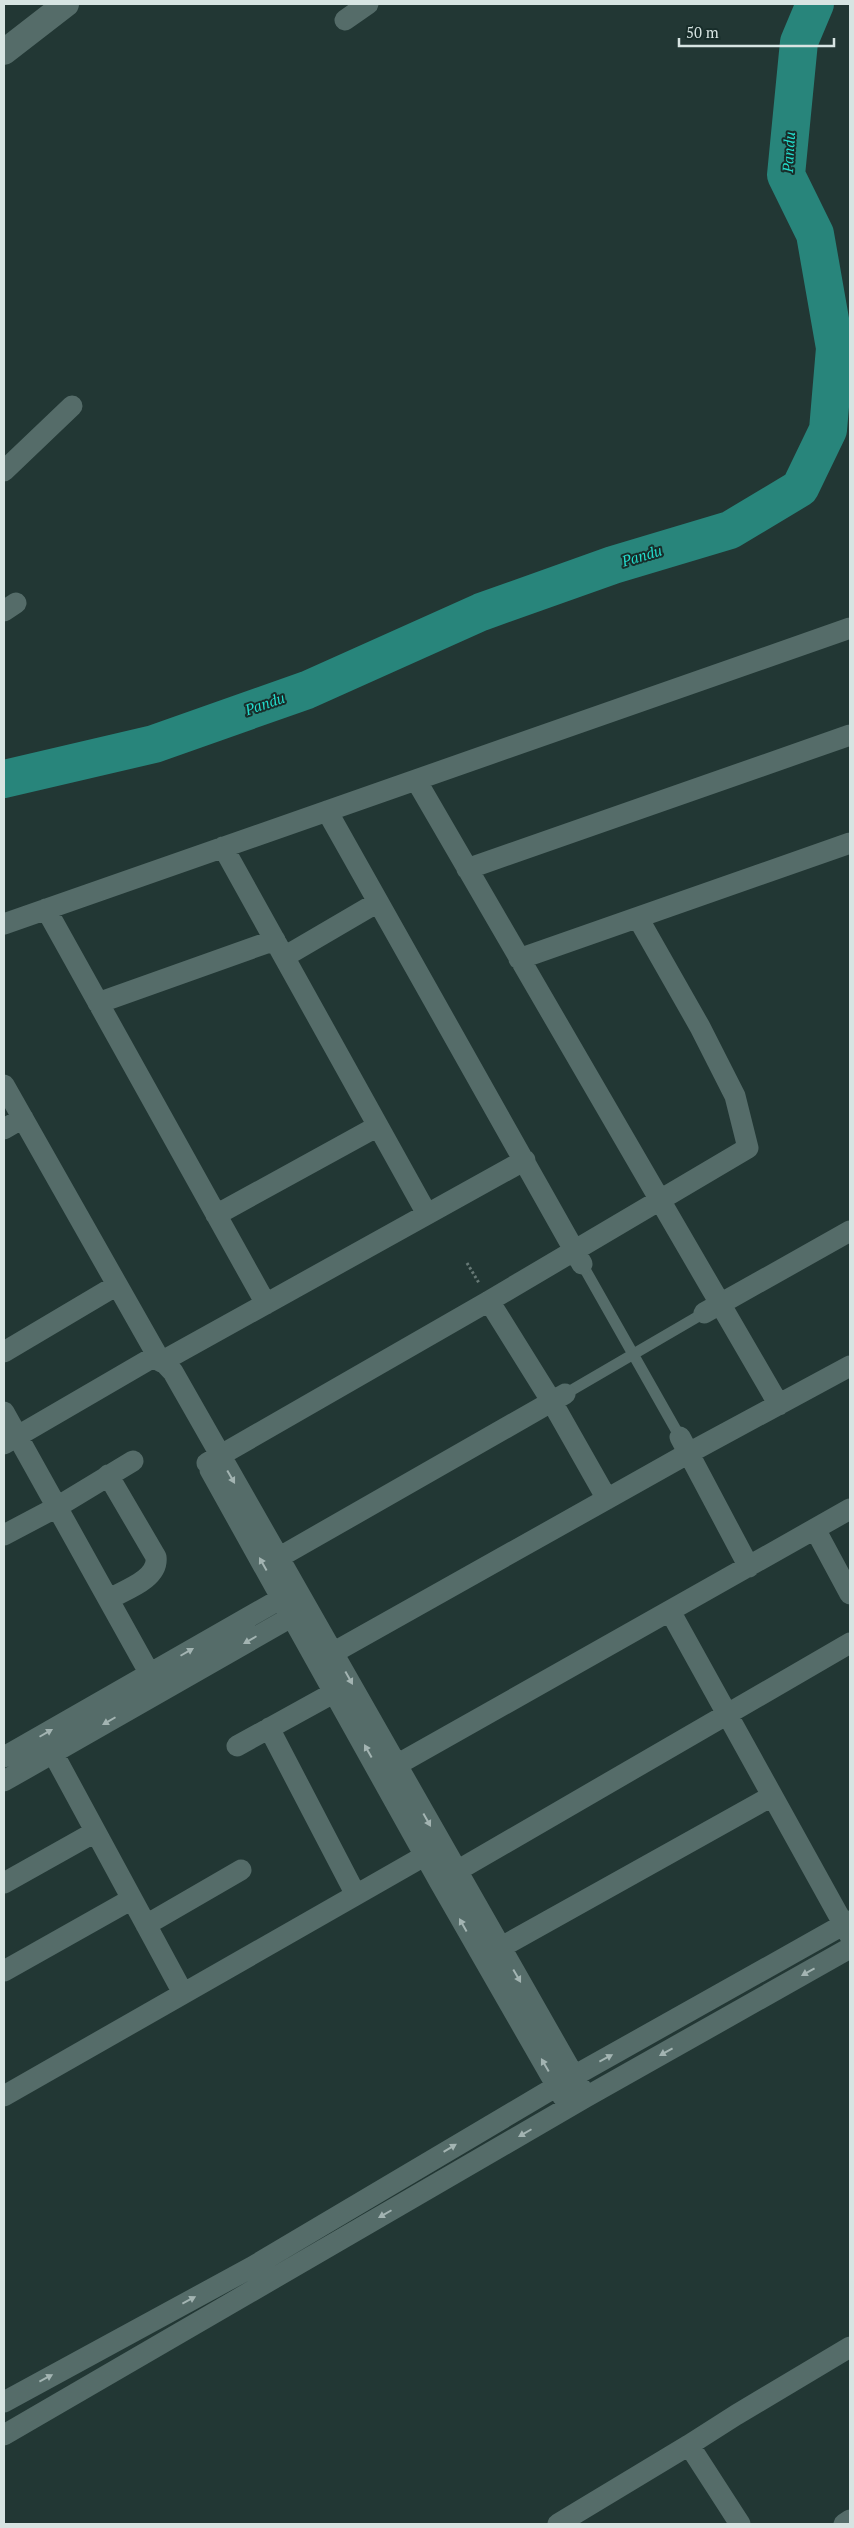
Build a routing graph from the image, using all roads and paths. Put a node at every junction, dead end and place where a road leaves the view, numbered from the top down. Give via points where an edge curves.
1 (66, 4) edge
2 (368, 4) edge
3 (346, 20) dead end
4 (4, 52) edge
5 (72, 406) dead end
6 (4, 471) edge
7 (850, 628) edge
8 (850, 735) edge
9 (416, 780) junction
10 (327, 811) junction
11 (850, 843) edge
12 (223, 847) junction
13 (467, 869) junction
14 (378, 902) junction
15 (46, 909) junction
16 (638, 918) junction
17 (4, 924) edge
18 (279, 948) junction
19 (519, 959) junction
20 (98, 1003) junction
21 (4, 1085) edge
22 (23, 1118) junction
23 (378, 1126) junction
24 (4, 1129) edge
25 (525, 1160) junction
26 (659, 1199) junction
27 (427, 1214) junction
28 (216, 1215) junction
29 (850, 1231) edge
30 (578, 1256) junction
31 (117, 1285) junction
32 (489, 1301) junction
33 (266, 1304) junction
34 (712, 1308) junction
35 (4, 1352) edge
36 (633, 1354) junction
37 (159, 1359) junction
38 (850, 1366) edge
39 (558, 1398) junction
40 (779, 1405) junction
41 (4, 1412) edge
42 (10, 1440) edge
43 (684, 1445) junction
44 (213, 1459) junction
45 (133, 1461) dead end
46 (108, 1475) junction
47 (607, 1500) junction
48 (57, 1507) junction
49 (850, 1509) edge
50 (816, 1529) junction
51 (4, 1535) edge
52 (278, 1558) junction
53 (749, 1566) junction
54 (850, 1594) edge
55 (109, 1599) junction
56 (291, 1605) junction
57 (670, 1611) junction
58 (850, 1643) edge
59 (326, 1657) junction
60 (155, 1683) junction
61 (335, 1692) junction
62 (727, 1714) junction
63 (269, 1728) junction
64 (237, 1746) dead end
65 (53, 1753) junction
66 (4, 1757) edge
67 (389, 1770) junction
68 (4, 1781) edge
69 (772, 1796) junction
70 (96, 1832) junction
71 (426, 1855) junction
72 (241, 1870) dead end
73 (447, 1876) junction
74 (4, 1883) edge
75 (356, 1895) junction
76 (132, 1899) junction
77 (146, 1925) junction
78 (848, 1927) edge
79 (501, 1947) junction
80 (850, 1948) edge
81 (482, 1958) junction
82 (4, 1971) edge
83 (183, 1994) junction
84 (716, 1997) junction
85 (727, 2018) junction
86 (565, 2081) junction
87 (4, 2096) edge
88 (577, 2102) junction
89 (426, 2162) junction
90 (437, 2184) junction
91 (246, 2270) junction
92 (257, 2288) junction
93 (850, 2347) edge
94 (4, 2402) edge
95 (4, 2435) edge
96 (689, 2445) junction
97 (850, 2520) edge
98 (558, 2524) edge
99 (740, 2524) edge
100 (844, 2524) edge

1 - 4 street
2 - 3 street
5 - 6 street
7 - 9 street
8 - 13 street
9 - 10 street
9 - 13 street
10 - 12 street
10 - 14 street
11 - 16 street
12 - 15 street
12 - 18 street
13 - 19 street
14 - 18 street
14 - 25 street
15 - 17 street
15 - 20 street
16 - 19 street
16 - 26 street via 735,1096 748,1148
18 - 20 street
18 - 23 street
19 - 26 street
20 - 28 street
21 - 22 street
22 - 24 street
22 - 31 street
23 - 27 street
23 - 28 street
25 - 27 street
25 - 30 street
26 - 30 street
26 - 34 street
27 - 33 street
28 - 33 street
29 - 34 street
30 - 32 street
30 - 36 lane
31 - 35 street
31 - 37 street
32 - 39 street
32 - 44 street
33 - 37 street
34 - 36 lane
34 - 40 street
36 - 39 lane
36 - 43 lane
37 - 42 street
37 - 44 street via 161,1376
38 - 40 street
39 - 47 street
39 - 52 street
40 - 43 street
41 - 42 street
42 - 48 street
43 - 47 street
43 - 53 street
44 -> 52 street
56 -> 44 street
45 - 46 street
46 - 48 street
46 - 55 street via 156,1557 157,1564 146,1578
47 - 59 street
48 - 51 street
48 - 55 street
49 - 50 street
50 - 53 street
50 - 54 street
52 - 56 street
53 - 57 street
55 - 60 street
56 - 59 street
56 - 60 street
57 - 62 street
57 - 67 street
58 - 62 street
59 - 61 street
59 -> 67 street
60 -> 65 street
66 -> 60 street
61 - 63 street
67 -> 61 street
62 - 69 street
62 - 73 street
63 - 64 street
63 - 75 street
65 - 68 street
65 - 70 street
67 - 71 street
67 -> 73 street
69 - 78 street
69 - 79 street
70 - 74 street
70 - 76 street
71 - 73 street
71 - 75 street
72 - 77 street
73 - 79 street
81 -> 73 street
75 - 83 street
76 - 77 street
76 - 82 street
77 - 83 street
78 - 84 street
79 - 81 street
79 -> 86 street
80 -> 85 street
86 -> 81 street
83 - 87 street
84 - 85 street
86 -> 84 street
85 -> 88 street
86 - 88 street
89 -> 86 street
88 -> 90 street
89 - 90 street
89 - 91 street
90 -> 92 street
91 - 92 street
94 -> 91 street
92 - 95 street
93 - 96 street
96 - 98 street
96 - 99 street
97 - 100 street

